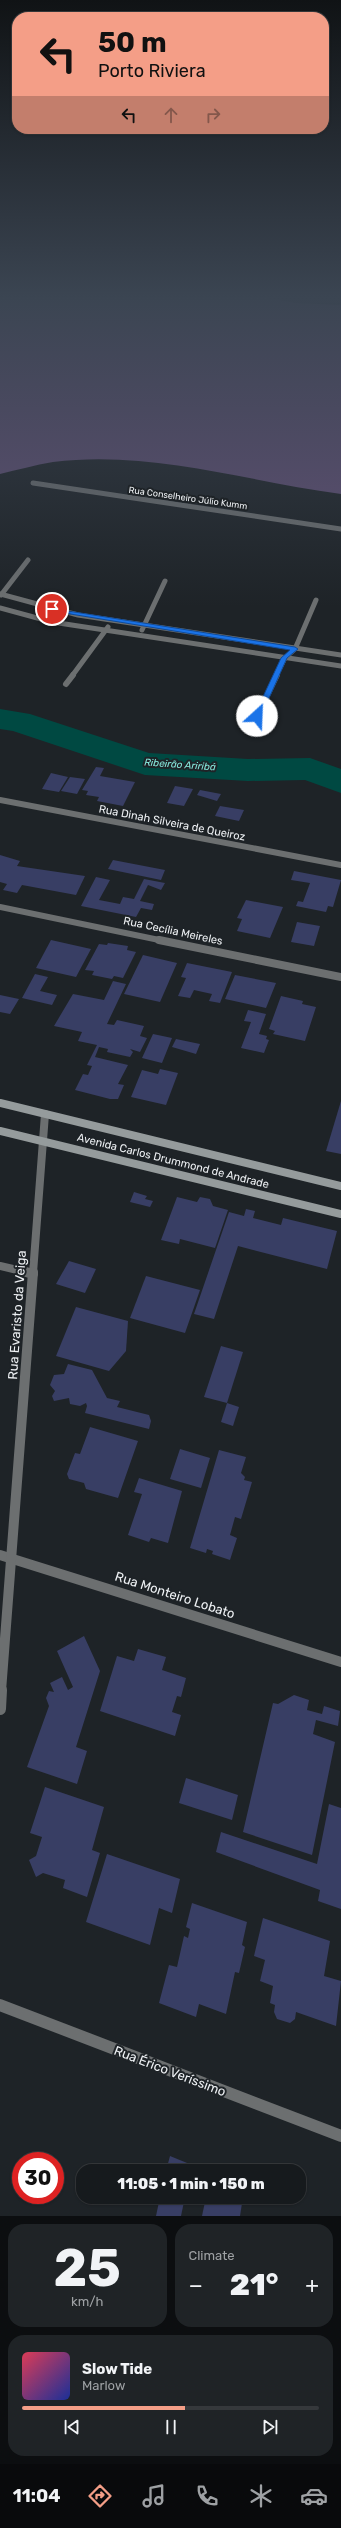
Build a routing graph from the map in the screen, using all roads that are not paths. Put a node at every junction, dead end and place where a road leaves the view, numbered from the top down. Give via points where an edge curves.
1 (33, 483) dead end
2 (341, 529) edge
3 (28, 560) dead end
4 (165, 581) dead end
5 (1, 595) edge
6 (316, 600) dead end
7 (0, 608) edge
8 (112, 620) junction
9 (145, 625) junction
10 (105, 630) junction
11 (139, 635) junction
12 (295, 649) junction
13 (341, 655) edge
14 (284, 658) junction
15 (341, 666) edge
16 (66, 684) dead end
17 (257, 716) dead end
18 (0, 800) edge
19 (341, 865) edge
20 (0, 907) edge
21 (341, 977) edge
22 (0, 1103) edge
23 (45, 1114) junction
24 (0, 1131) edge
25 (42, 1141) junction
26 (341, 1186) edge
27 (341, 1214) edge
28 (0, 1266) edge
29 (33, 1274) junction
30 (0, 1555) edge
31 (11, 1558) junction
32 (341, 1662) edge
33 (0, 1709) edge
34 (0, 2005) edge
35 (341, 2136) edge

1 - 2 street, Rua Conselheiro Júlio Kumm
3 - 5 street
4 - 9 street
5 - 8 street via 43,608
6 - 12 street
7 - 10 street via 34,618
8 - 9 street
8 - 10 street
9 - 11 street
9 - 12 street
10 - 11 street
10 - 16 street
11 - 14 street
12 - 13 street
12 - 14 street
14 - 15 street
14 - 17 street
18 - 19 street, Rua Dinah Silveira de Queiroz
20 - 21 street, Rua Cecília Meireles
22 - 23 main road, Avenida Carlos Drummond de Andrade
23 - 25 street, Rua Evaristo da Veiga
23 - 26 main road, Avenida Carlos Drummond de Andrade
24 - 25 main road, Avenida Carlos Drummond de Andrade
25 - 27 main road, Avenida Carlos Drummond de Andrade
25 - 29 street, Rua Evaristo da Veiga
28 - 29 street
29 - 31 street, Rua Evaristo da Veiga
30 - 31 street, Rua Monteiro Lobato
31 - 32 street, Rua Monteiro Lobato
31 - 33 street, Rua Evaristo da Veiga
34 - 35 street, Rua Érico Veríssimo

